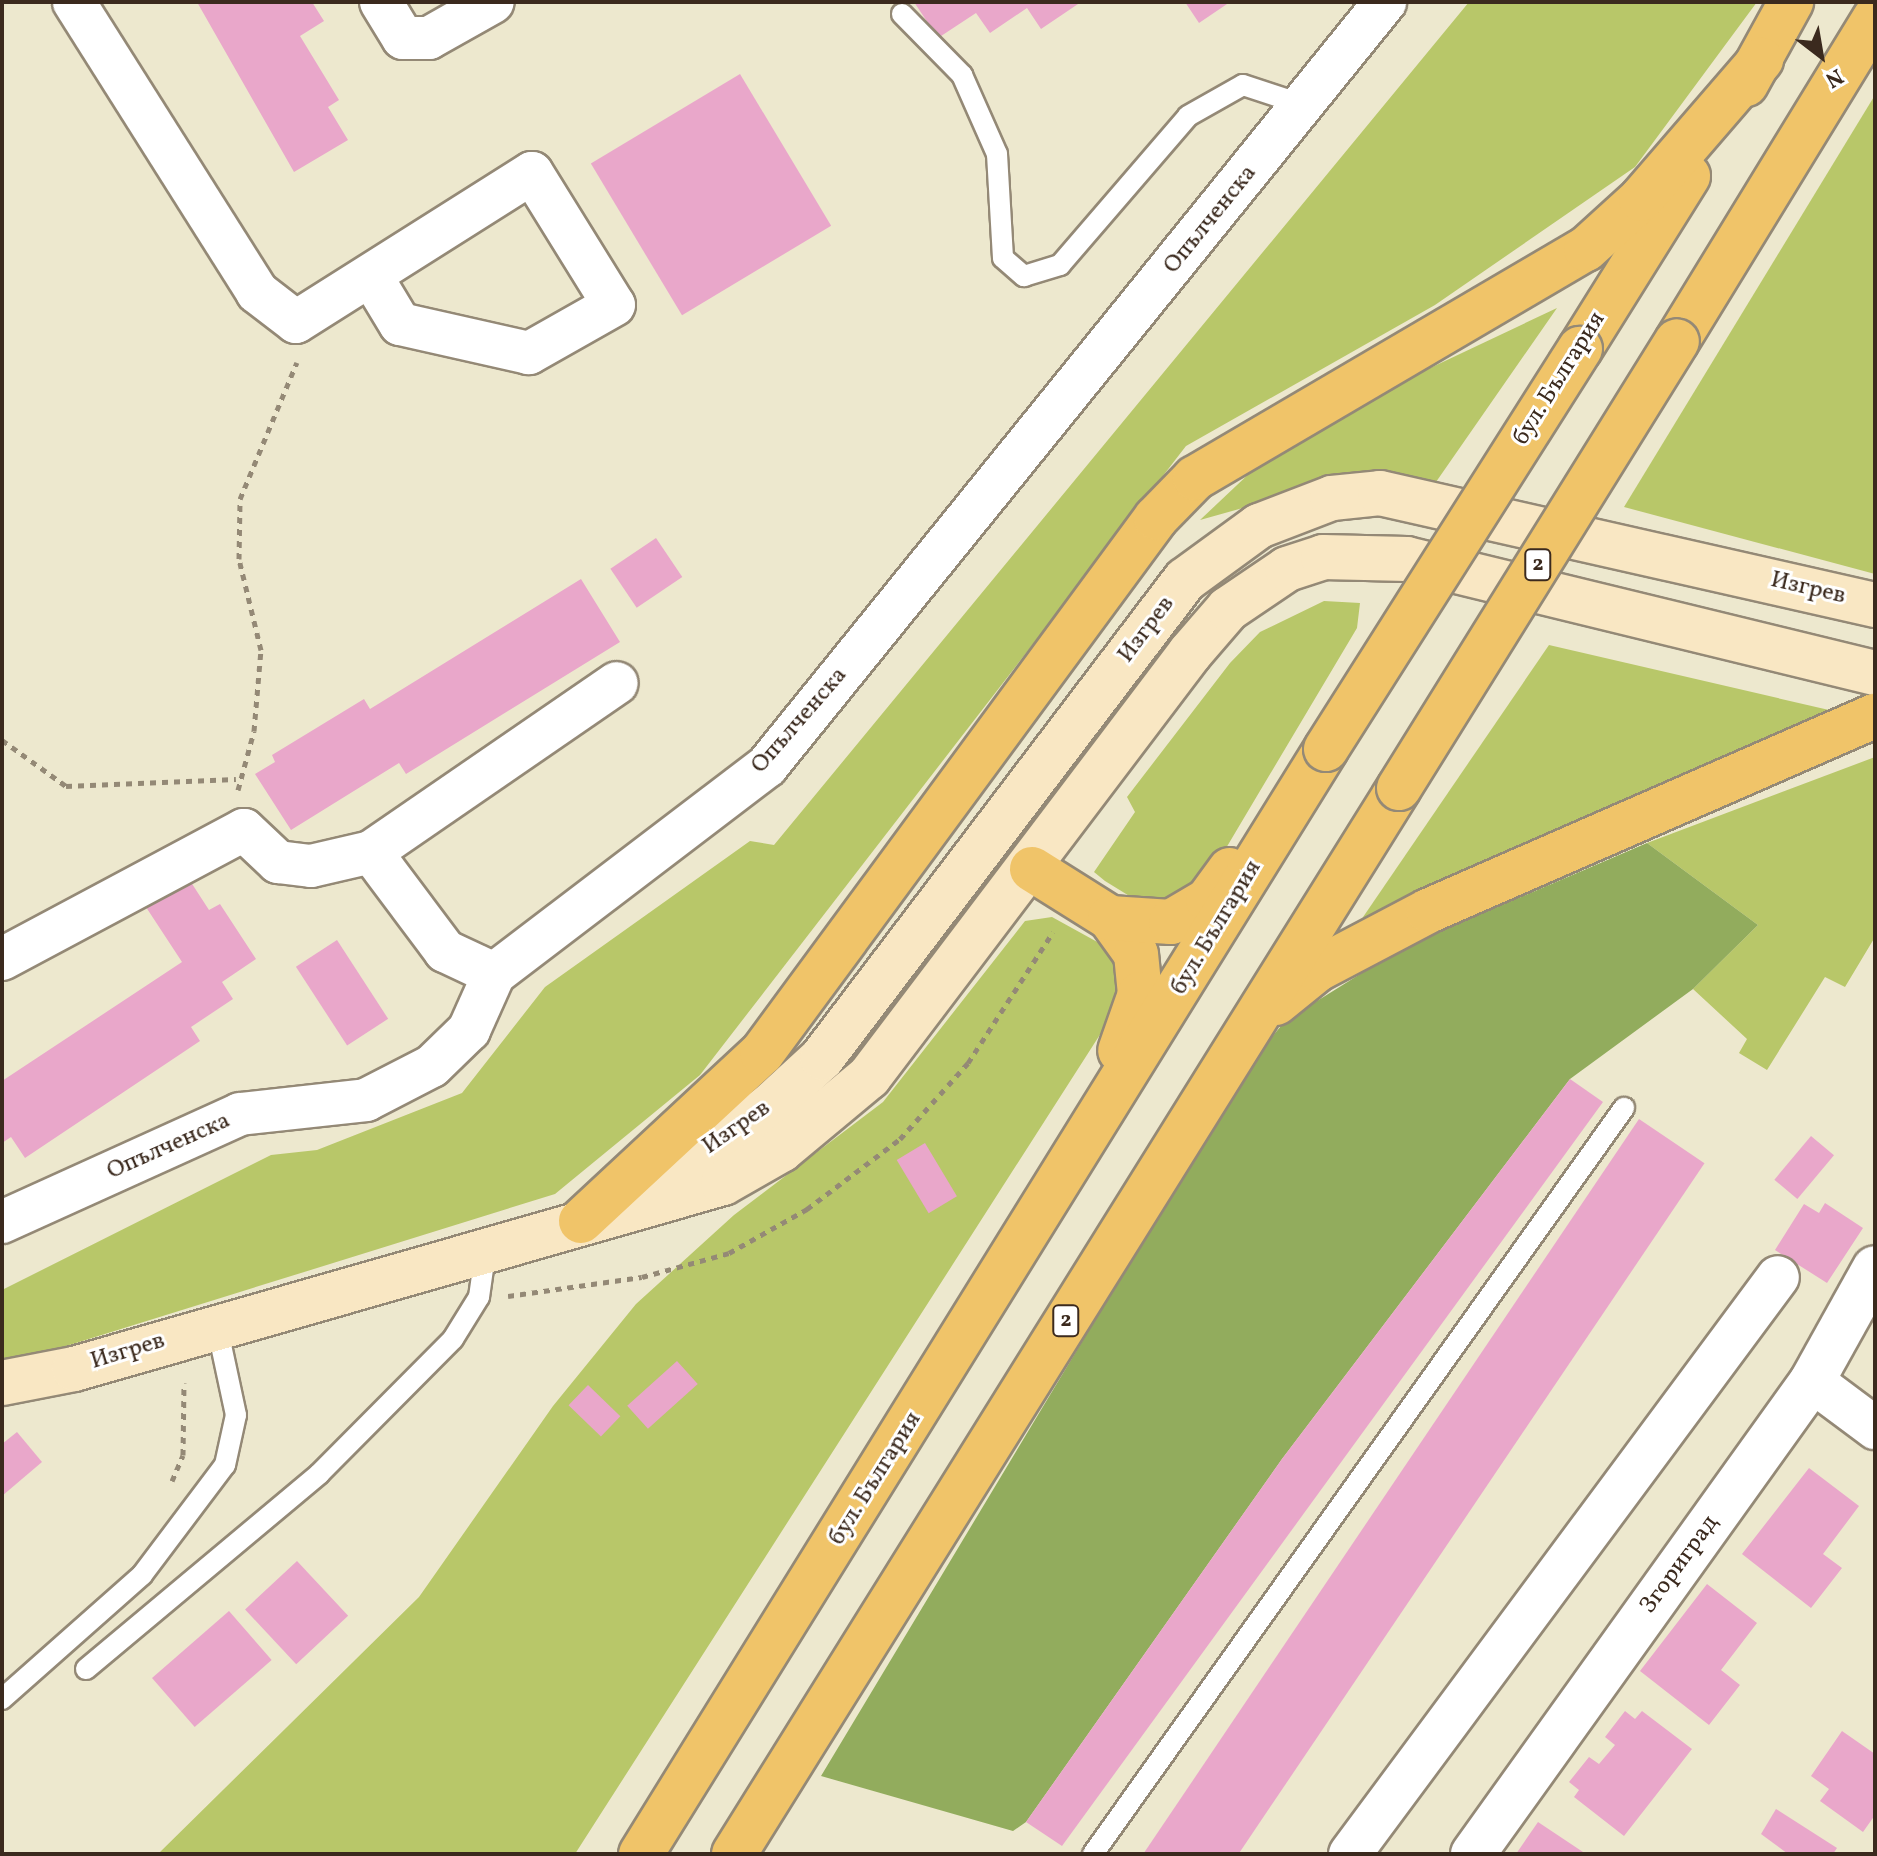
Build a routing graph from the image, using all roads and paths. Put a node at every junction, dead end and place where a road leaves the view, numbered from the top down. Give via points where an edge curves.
1 (74, 2) edge
2 (381, 2) edge
3 (493, 2) edge
4 (1385, 2) edge
5 (1791, 2) edge
6 (902, 14) dead end
7 (1875, 18) edge
8 (1761, 60) junction
9 (1304, 105) junction
10 (371, 276) junction
11 (296, 322) junction
12 (1875, 605) edge
13 (1875, 673) edge
14 (617, 683) dead end
15 (1875, 716) edge
16 (2, 740) edge
17 (1326, 749) junction
18 (236, 779) junction
19 (244, 830) junction
20 (371, 852) junction
21 (1032, 869) junction
22 (1110, 918) junction
23 (2, 959) edge
24 (494, 974) junction
25 (1252, 1022) junction
26 (1624, 1108) dead end
27 (1088, 1140) junction
28 (623, 1210) junction
29 (581, 1221) junction
30 (2, 1222) edge
31 (486, 1248) junction
32 (1875, 1268) edge
33 (1778, 1277) dead end
34 (217, 1326) junction
35 (1812, 1381) junction
36 (2, 1383) edge
37 (1875, 1428) edge
38 (86, 1669) dead end
39 (2, 1699) edge
40 (641, 1854) edge
41 (734, 1854) edge
42 (1093, 1854) edge
43 (1350, 1854) edge
44 (1473, 1854) edge

1 - 11 street via 257,292
2 - 3 street via 403,38 429,38
4 - 9 street, Опълченска
5 - 8 highway, бул. България
6 - 9 lane via 962,75 997,154 1003,258 1024,276 1060,265 1188,116 1243,85
7 - 25 highway, 2, bridge
8 - 17 highway, бул. България, bridge
8 - 29 highway via 1641,199 1586,249 1195,478 1156,518 762,1053
9 - 24 street, Опълченска via 767,766
10 - 10 street via 400,324 529,353 614,305 532,173
10 - 11 street
11 - 18 path via 299,357 240,499 239,559 261,650 254,731
12 - 28 main road, Изгрев via 1380,493 1332,498 1272,520 1222,547 1185,580 822,1058 770,1106
13 - 21 main road, Изгрев via 1407,559 1323,557 1287,569 1228,609
14 - 20 street
15 - 25 highway via 1428,911 1318,969
16 - 18 path via 66,786
17 - 22 highway via 1208,900 1171,922
17 - 27 highway, бул. България
18 - 19 path
19 - 20 street via 278,862 311,866
19 - 23 street
20 - 24 street via 445,951
21 - 22 highway
21 - 28 main road, Изгрев via 869,1077 833,1111 723,1183
22 - 27 highway via 1136,954 1140,994
24 - 30 street, Опълченска via 469,1030 432,1066 366,1100 240,1114
25 - 41 highway, 2
26 - 42 lane
27 - 40 highway, бул. България
28 - 29 main road, Изгрев
29 - 31 main road, Изгрев
31 - 34 main road, Изгрев
31 - 38 lane via 479,1297 453,1339 319,1474
32 - 35 street, Згориград
33 - 43 street
34 - 36 main road, Изгрев
34 - 39 lane via 236,1415 225,1465 142,1575
35 - 37 street
35 - 44 street, Згориград

